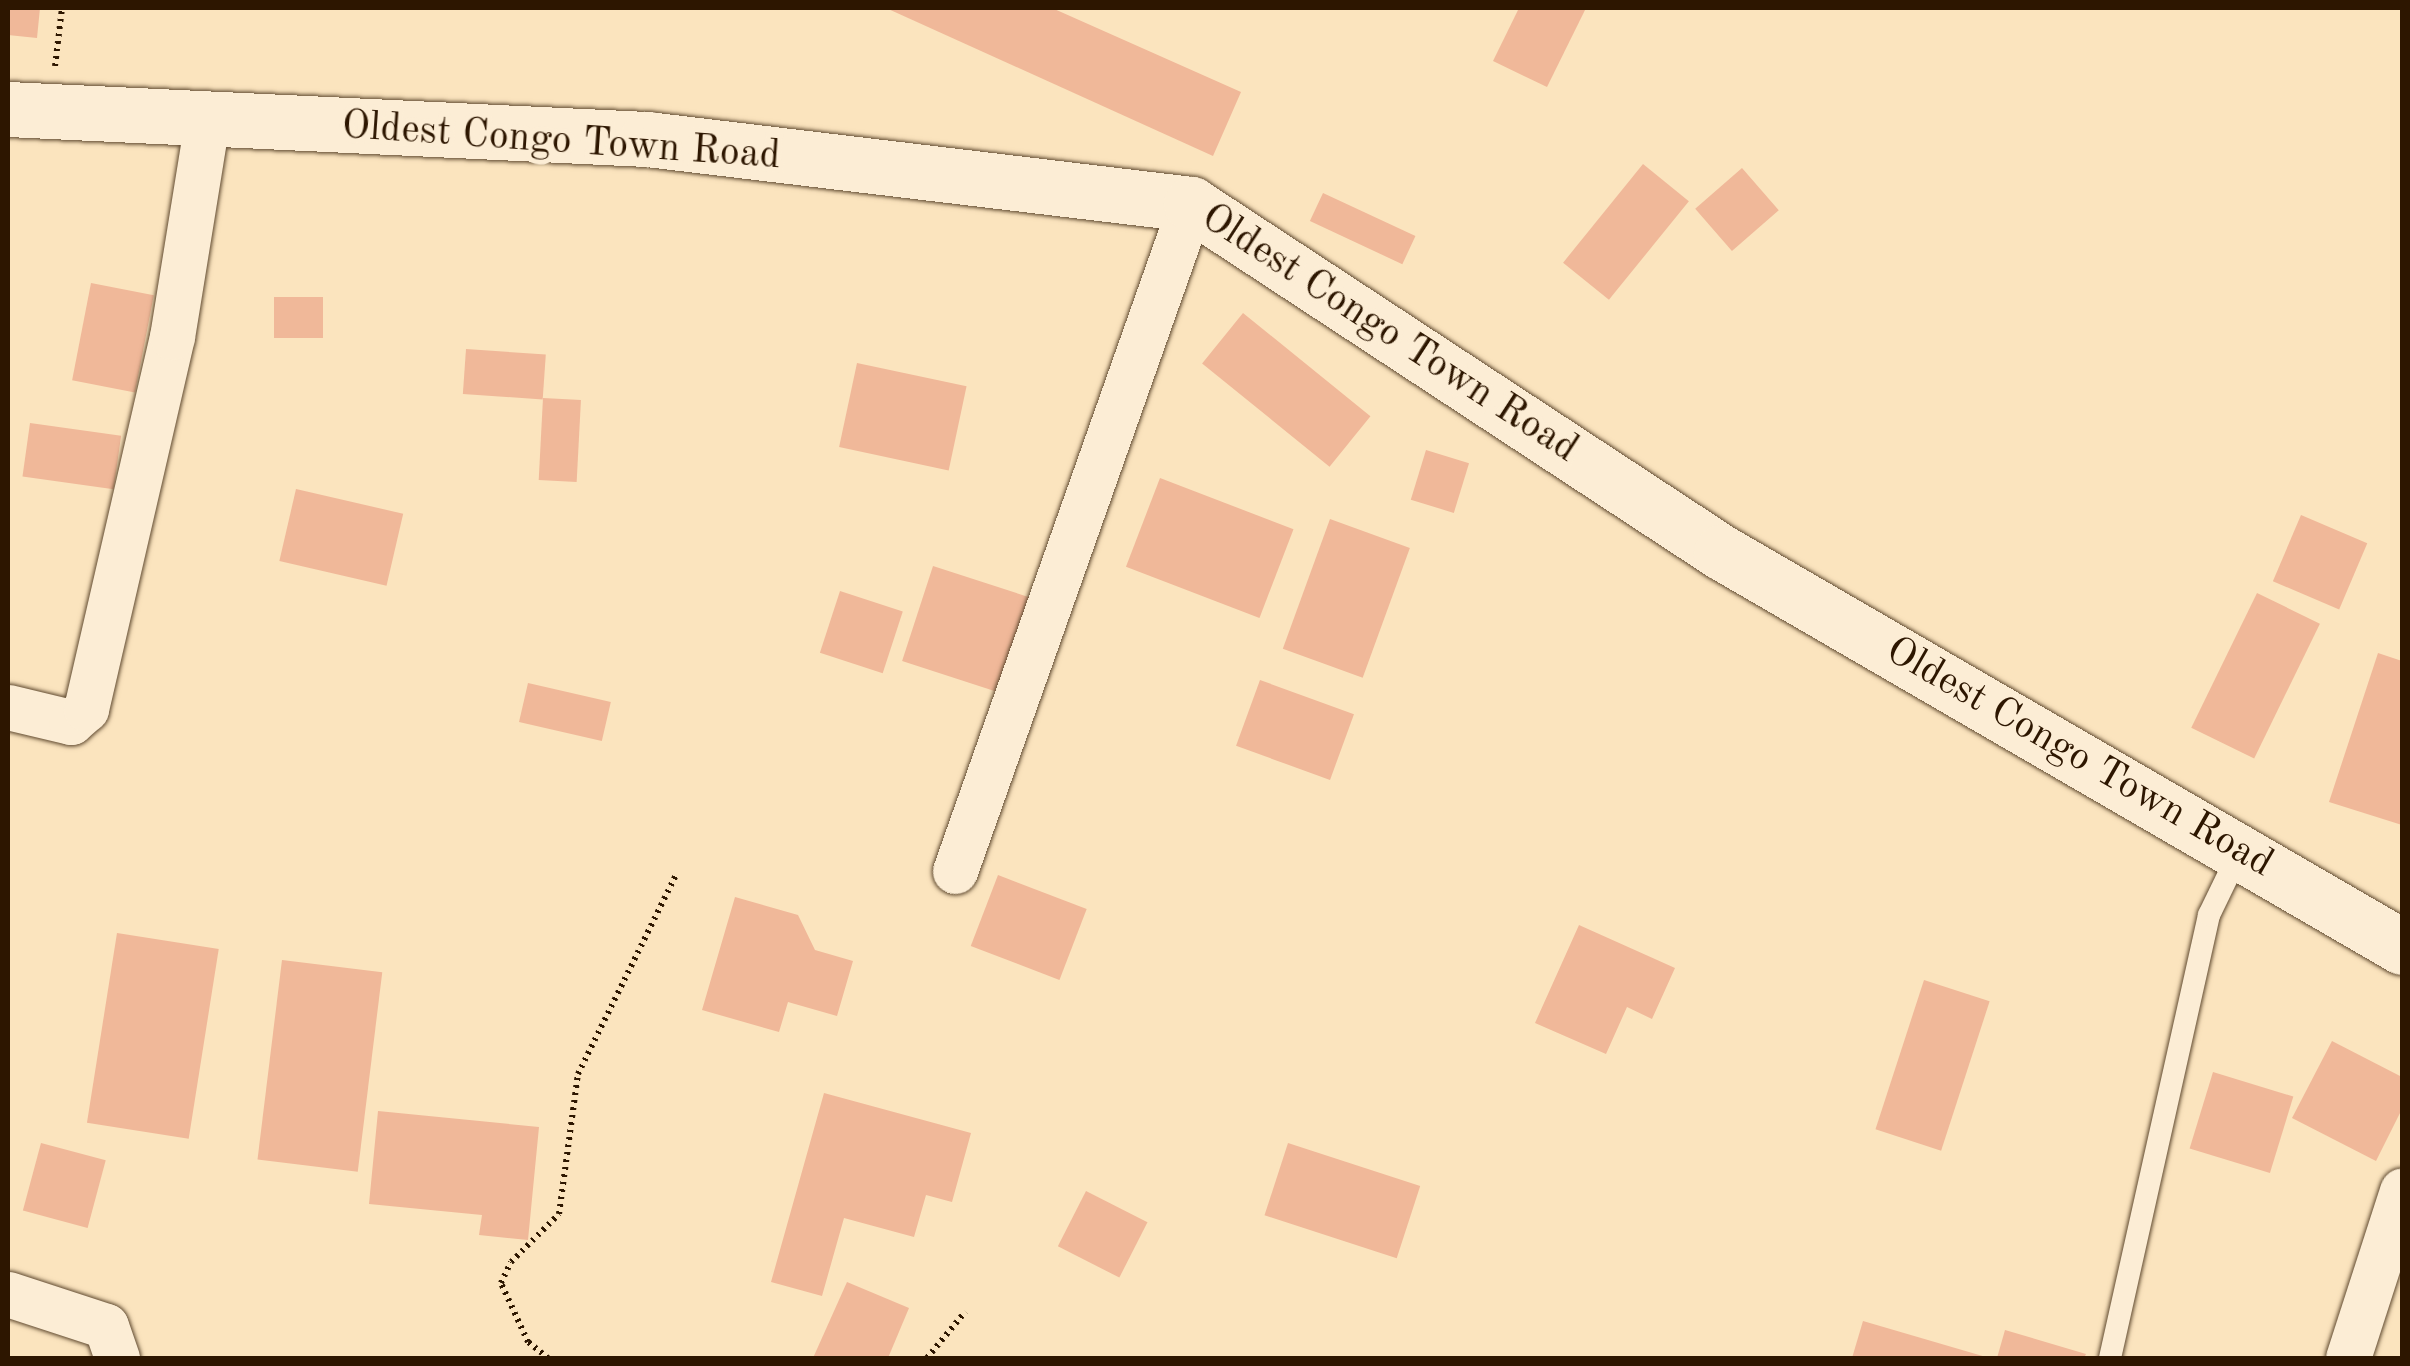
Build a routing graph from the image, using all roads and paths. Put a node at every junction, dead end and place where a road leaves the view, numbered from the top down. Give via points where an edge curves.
1 (8, 109) edge
2 (208, 121) junction
3 (1190, 204) junction
4 (8, 706) edge
5 (2240, 850) junction
6 (954, 871) dead end
7 (676, 875) dead end
8 (2402, 947) edge
9 (2402, 1191) edge
10 (8, 1294) edge
11 (965, 1312) dead end
12 (117, 1358) edge
13 (548, 1358) edge
14 (927, 1358) edge
15 (2110, 1358) edge
16 (2348, 1358) edge

1 - 2 street, Oldest Congo Town Road
2 - 3 street, Oldest Congo Town Road via 647,140
2 - 4 street via 172,337 86,710 71,722
3 - 5 street, Oldest Congo Town Road via 1722,552
3 - 6 street
5 - 8 street, Oldest Congo Town Road
5 - 15 lane via 2209,915
7 - 13 path via 578,1074 559,1214 512,1262 501,1283 528,1342
9 - 16 street
10 - 12 street via 106,1326
11 - 14 path

